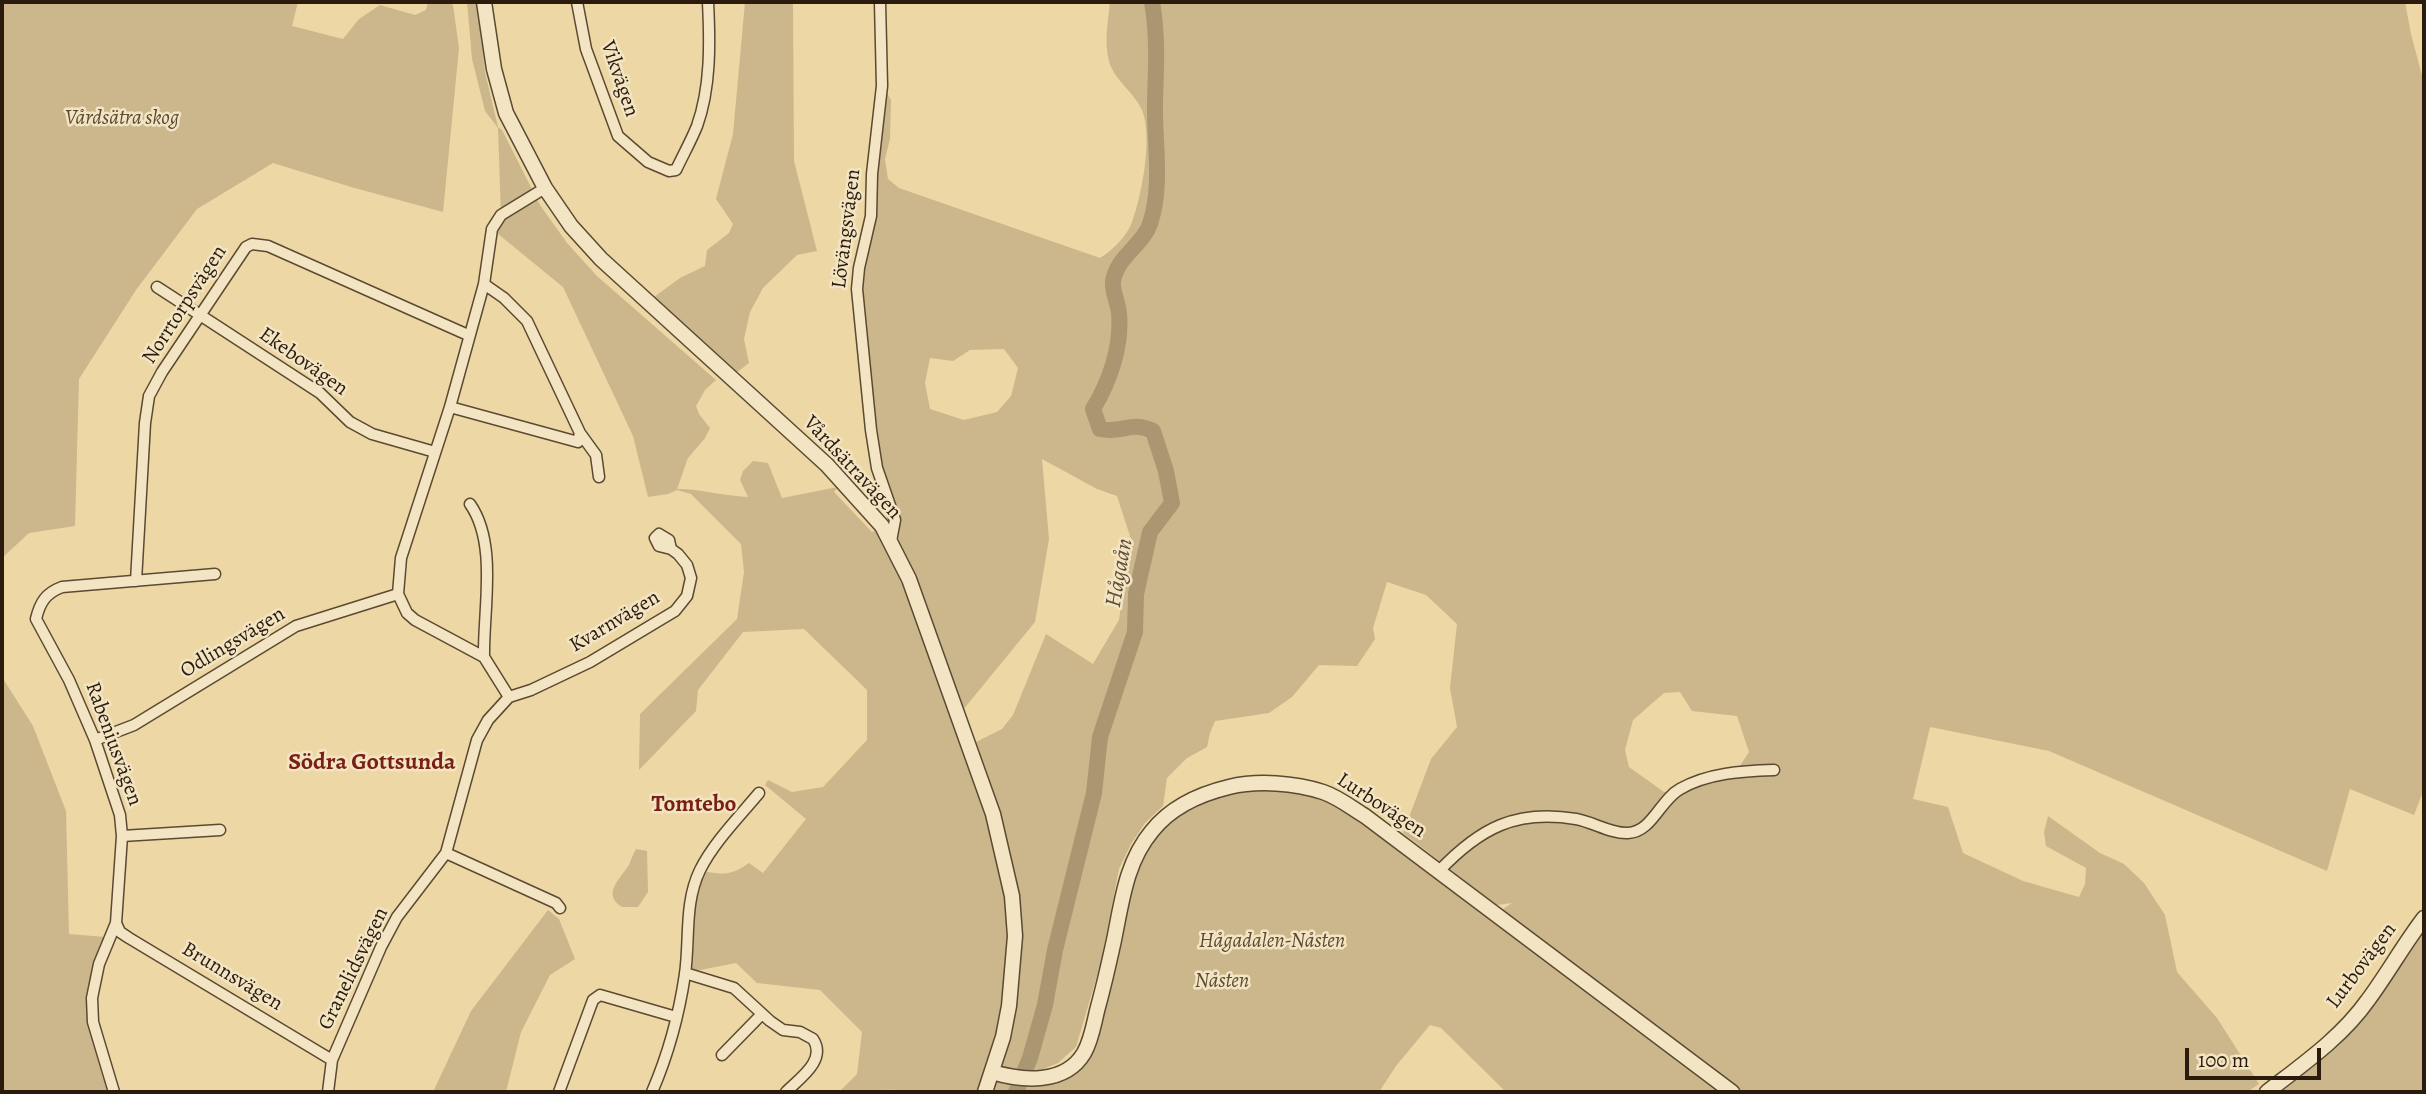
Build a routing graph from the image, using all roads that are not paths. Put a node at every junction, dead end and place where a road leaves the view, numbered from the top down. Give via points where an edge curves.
1 (484, 2) edge
2 (577, 2) edge
3 (708, 2) edge
4 (880, 2) edge
5 (545, 188) junction
6 (484, 284) junction
7 (157, 287) dead end
8 (201, 315) junction
9 (468, 335) junction
10 (450, 407) junction
11 (580, 433) junction
12 (435, 452) junction
13 (599, 477) dead end
14 (470, 504) dead end
15 (891, 541) junction
16 (671, 549) dead end
17 (215, 574) dead end
18 (136, 581) junction
19 (398, 594) junction
20 (484, 657) junction
21 (509, 697) junction
22 (95, 740) junction
23 (1774, 770) dead end
24 (759, 793) dead end
25 (220, 830) dead end
26 (122, 836) junction
27 (446, 853) junction
28 (1438, 871) junction
29 (561, 908) dead end
30 (2424, 918) edge
31 (116, 923) junction
32 (685, 973) junction
33 (762, 1014) junction
34 (677, 1017) junction
35 (722, 1055) dead end
36 (332, 1060) junction
37 (992, 1072) junction
38 (114, 1092) edge
39 (328, 1092) edge
40 (559, 1092) edge
41 (652, 1092) edge
42 (786, 1092) edge
43 (985, 1092) edge
44 (1732, 1092) edge
45 (2267, 1092) edge

1 - 5 street, Vårdsätravägen via 506,113
2 - 3 street, Vikvägen via 586,49 618,136 649,162 669,171 676,170 703,100 711,46
4 - 15 street, Lövängsvägen via 882,86 871,216 857,289 877,468 895,520
5 - 6 street via 501,215 492,229
5 - 15 street, Vårdsätravägen via 601,259 827,465
6 - 9 street
6 - 11 street via 527,321
7 - 8 street, Ekebovägen
8 - 9 street, Norrtorpsvägen via 246,247 261,243
8 - 12 street, Ekebovägen via 320,393 351,422
8 - 18 street, Norrtorpsvägen via 147,403
9 - 10 street
10 - 11 street via 578,442
10 - 12 street
11 - 13 street via 596,455
12 - 19 street via 404,542
14 - 20 street via 485,542
15 - 37 street, Vårdsätravägen via 930,634 993,814 1012,896 1011,986
16 - 21 street, Kvarnvägen via 687,565 691,578 687,596 675,611 590,662
17 - 18 street
18 - 22 street, Rabeniusvägen via 51,591 36,619
19 - 20 street via 415,620
19 - 22 street, Odlingsvägen via 296,626 134,725
20 - 21 street
21 - 27 street, Granelidsvägen via 477,740
22 - 26 street, Rabeniusvägen via 120,815
23 - 28 street via 1736,772 1689,785 1664,801 1645,827 1629,833 1553,816 1526,816 1501,823 1459,850
24 - 32 street via 699,871 688,914
25 - 26 street
26 - 31 street, Rabeniusvägen
27 - 29 street
27 - 36 street, Granelidsvägen via 397,917
28 - 37 street, Lurbovägen via 1365,816 1324,792 1300,786 1241,784 1193,798 1152,830 1127,875 1108,968 1083,1054 1054,1075 1034,1080
28 - 44 street, Lurbovägen
30 - 45 street, Lurbovägen via 2367,1002 2324,1047
31 - 36 street, Brunnsvägen via 129,939
31 - 38 street, Rabeniusvägen via 95,976 92,1008 95,1034
32 - 33 street via 734,988
32 - 34 street
33 - 35 street
33 - 42 street via 783,1030 808,1035 817,1046 815,1061
34 - 40 street via 600,995 593,1000
34 - 41 street
36 - 39 street, Granelidsvägen
37 - 43 street, Vårdsätravägen

